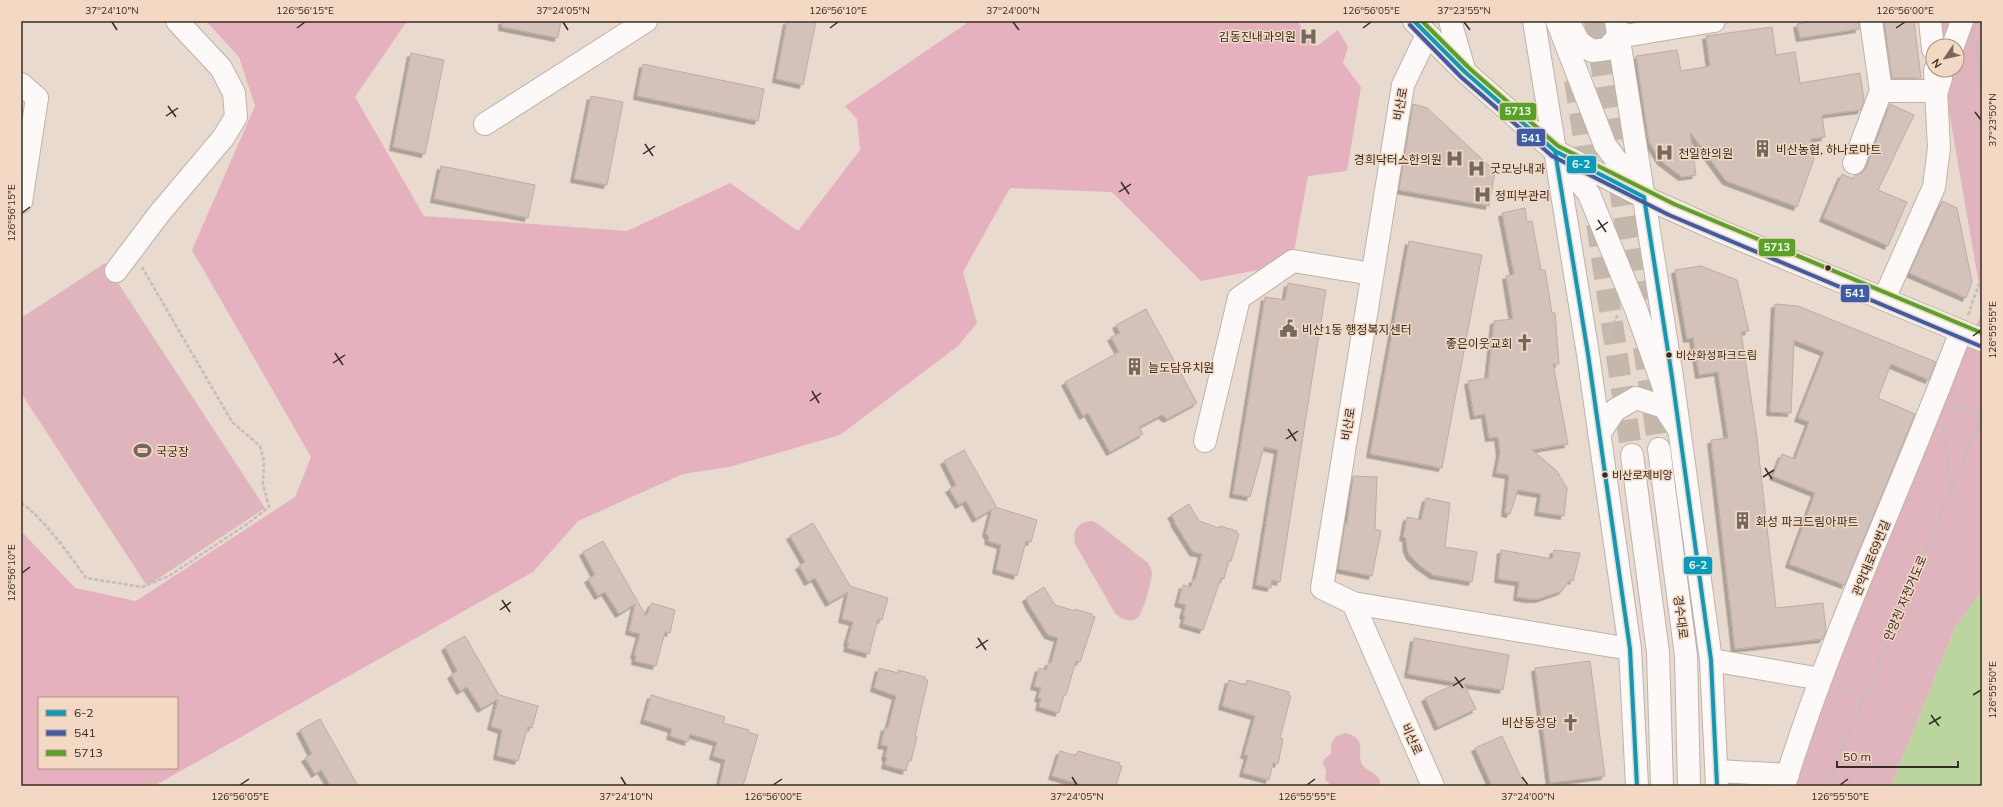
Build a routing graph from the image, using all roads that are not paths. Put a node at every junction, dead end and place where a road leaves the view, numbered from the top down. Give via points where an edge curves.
1 (177, 21) edge
2 (646, 21) edge
3 (1450, 21) edge
4 (1534, 21) edge
5 (1557, 21) edge
6 (1568, 21) edge
7 (1714, 21) edge
8 (1871, 21) edge
9 (1930, 21) edge
10 (1421, 28) edge
11 (1969, 28) edge
12 (1617, 29) edge
13 (1932, 38) edge
14 (1960, 38) edge
15 (1465, 72) junction
16 (1936, 80) edge
17 (21, 84) edge
18 (1881, 91) junction
19 (485, 124) dead end
20 (1555, 151) junction
21 (1854, 163) dead end
22 (24, 168) edge
23 (1644, 197) junction
24 (21, 202) edge
25 (116, 270) dead end
26 (1372, 274) junction
27 (1884, 299) junction
28 (1961, 331) junction
29 (1982, 340) edge
30 (1680, 433) junction
31 (1599, 434) junction
32 (1206, 441) dead end
33 (1659, 449) tunnel mouth
34 (1632, 455) tunnel mouth
35 (1353, 603) junction
36 (1630, 649) junction
37 (1711, 660) junction
38 (1821, 679) junction
39 (1717, 778) edge
40 (1786, 780) edge
41 (1433, 786) edge
42 (1637, 786) edge
43 (1662, 786) edge
44 (1688, 786) edge

1 - 25 main road via 221,68 234,93 236,117 223,138
2 - 19 main road
3 - 15 main road
4 - 20 main road
5 - 23 main road via 1606,145
6 - 12 main road via 1579,42 1592,51 1607,49
7 - 12 main road
8 - 18 main road
9 - 13 main road
10 - 15 main road
10 - 26 main road, 비산로 via 1403,85
11 - 14 main road
12 - 23 main road
15 - 20 main road
16 - 18 main road
16 - 27 main road via 1939,148 1934,187
17 - 22 main road via 37,98
18 - 21 main road
20 - 23 main road
20 - 30 main road via 1589,194 1636,309
20 - 31 main road
22 - 24 main road
23 - 27 main road
23 - 30 main road
26 - 32 main road via 1293,261 1239,298
26 - 35 main road, 비산로 via 1322,588
27 - 28 main road
28 - 29 main road
28 - 38 main road, 관악대로69번길
30 - 31 main road via 1664,407 1636,398 1615,410
30 - 37 main road
31 - 36 main road
33 - 44 main road, 경수대로 via 1686,656
34 - 43 main road via 1658,652
35 - 36 main road
35 - 41 main road, 비산로
36 - 42 main road
37 - 38 main road
37 - 39 main road
38 - 40 main road, 관악대로69번길
39 - 40 main road

